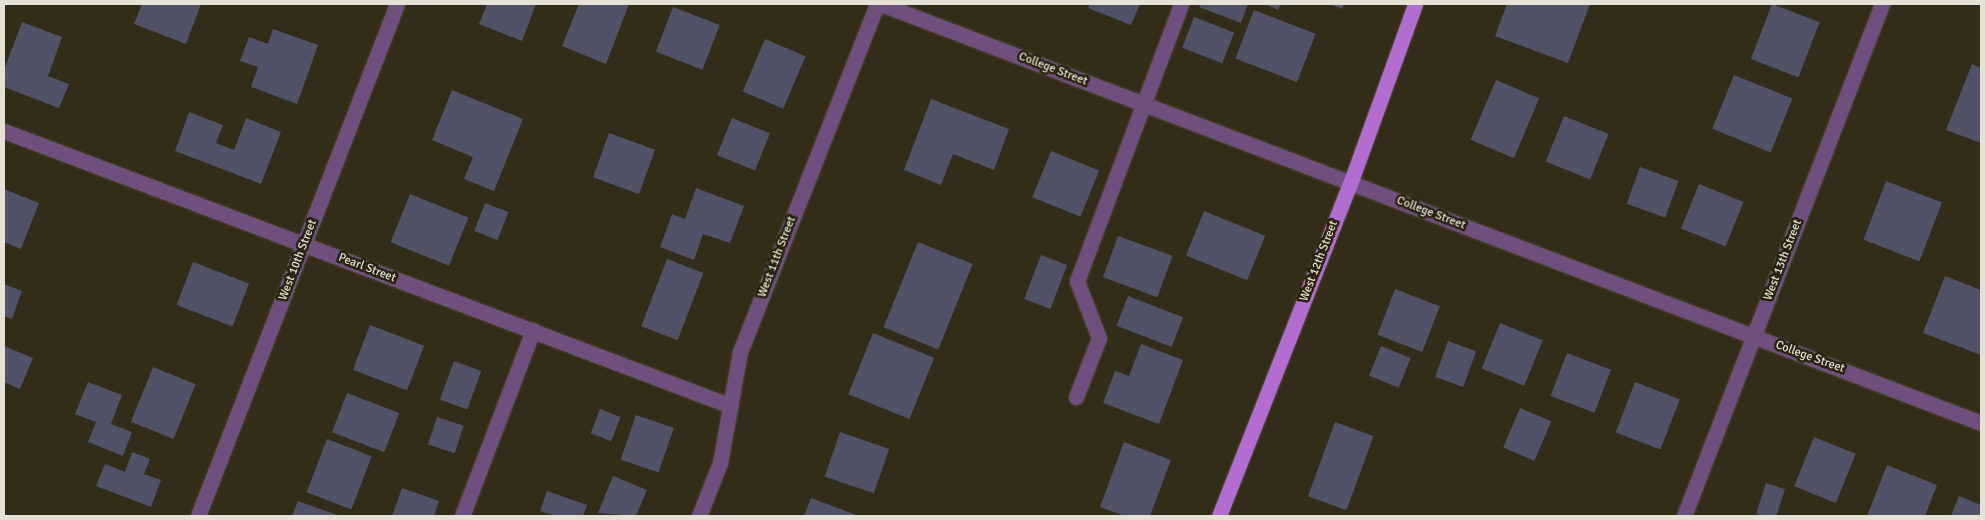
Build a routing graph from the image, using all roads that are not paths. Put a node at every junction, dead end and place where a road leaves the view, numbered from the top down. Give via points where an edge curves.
1 (397, 4) edge
2 (877, 4) edge
3 (881, 4) edge
4 (1181, 4) edge
5 (1415, 4) edge
6 (1882, 4) edge
7 (1142, 104) junction
8 (4, 131) edge
9 (1350, 184) junction
10 (304, 244) junction
11 (533, 330) junction
12 (1753, 338) junction
13 (1076, 397) dead end
14 (731, 406) junction
15 (1981, 423) edge
16 (198, 516) edge
17 (462, 516) edge
18 (699, 516) edge
19 (1219, 516) edge
20 (1684, 516) edge

1 - 10 street, West 10th Street
2 - 14 street, West 11th Street via 740,352
3 - 7 street, College Street
4 - 7 street
5 - 9 main road, West 12th Street
6 - 12 street, West 13th Street
7 - 9 street, College Street
7 - 13 street via 1077,281 1099,338
8 - 10 street, Pearl Street
9 - 12 street, College Street
9 - 19 main road, West 12th Street
10 - 11 street, Pearl Street
10 - 16 street, West 10th Street
11 - 14 street, Pearl Street
11 - 17 street
12 - 15 street, College Street via 1797,350
12 - 20 street, West 13th Street
14 - 18 street, West 11th Street via 720,463

